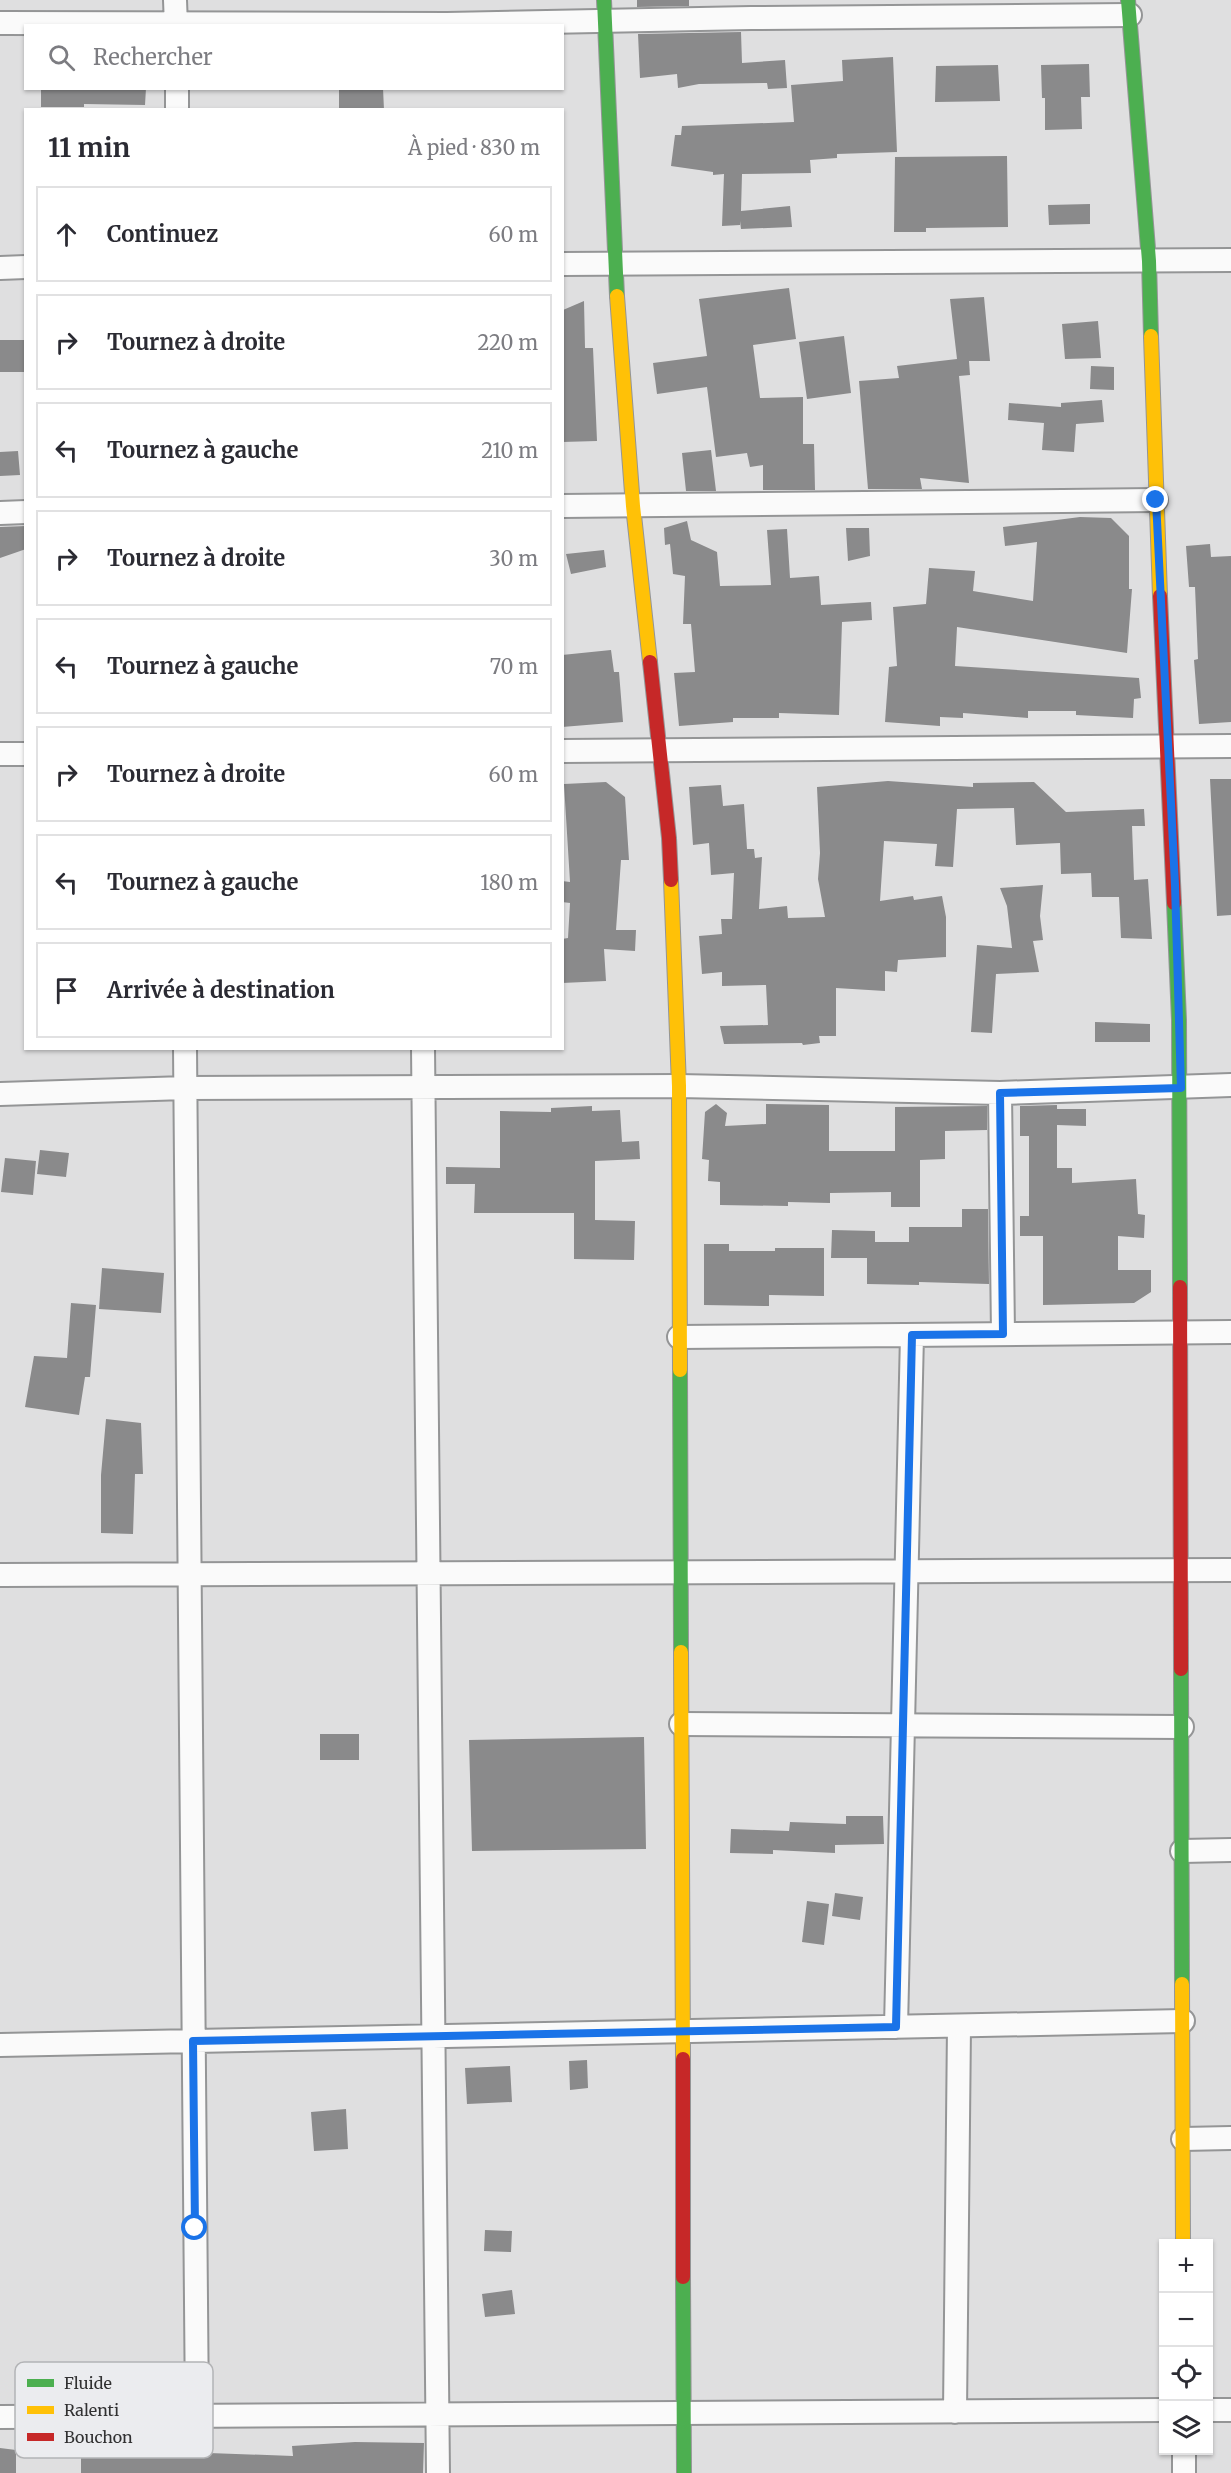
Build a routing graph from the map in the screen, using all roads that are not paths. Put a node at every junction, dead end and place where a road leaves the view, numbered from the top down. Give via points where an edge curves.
1 (175, 0) edge
2 (1129, 7) edge
3 (605, 10) edge
4 (0, 23) edge
5 (88, 24) edge
6 (176, 24) edge
7 (447, 24) edge
8 (177, 90) edge
9 (177, 108) edge
10 (1231, 260) edge
11 (1149, 261) junction
12 (564, 264) edge
13 (615, 264) junction
14 (24, 267) edge
15 (0, 268) edge
16 (1156, 500) junction
17 (564, 506) edge
18 (633, 506) junction
19 (24, 512) edge
20 (0, 513) edge
21 (1231, 746) edge
22 (1168, 747) junction
23 (659, 750) junction
24 (564, 751) edge
25 (0, 754) edge
26 (24, 754) edge
27 (185, 1050) edge
28 (423, 1050) edge
29 (1231, 1085) edge
30 (678, 1086) junction
31 (423, 1087) junction
32 (185, 1088) junction
33 (1181, 1088) junction
34 (1000, 1093) junction
35 (0, 1094) edge
36 (1231, 1332) edge
37 (1182, 1333) junction
38 (1003, 1334) junction
39 (912, 1335) junction
40 (679, 1338) junction
41 (1182, 1570) junction
42 (1231, 1570) edge
43 (680, 1572) junction
44 (906, 1572) junction
45 (428, 1573) junction
46 (189, 1574) junction
47 (0, 1575) edge
48 (681, 1724) junction
49 (903, 1725) junction
50 (1182, 1727) junction
51 (1231, 1850) edge
52 (1182, 1851) junction
53 (1183, 2021) junction
54 (959, 2026) junction
55 (896, 2027) junction
56 (682, 2031) junction
57 (433, 2036) junction
58 (193, 2041) junction
59 (0, 2045) edge
60 (1231, 2138) edge
61 (1183, 2139) junction
62 (1183, 2239) edge
63 (196, 2362) edge
64 (1159, 2410) edge
65 (1213, 2410) edge
66 (1231, 2410) edge
67 (955, 2412) junction
68 (683, 2413) junction
69 (437, 2415) junction
70 (213, 2416) edge
71 (0, 2417) edge
72 (15, 2417) edge
73 (1184, 2455) edge
74 (438, 2473) edge
75 (684, 2473) edge
76 (1184, 2473) edge

1 - 6 street
2 - 3 street
2 - 11 street
3 - 7 street
3 - 13 street
4 - 5 street
8 - 9 street
10 - 11 street
11 - 13 street
11 - 16 street
12 - 13 street
13 - 18 street
14 - 15 street
16 - 18 street
16 - 22 street
17 - 18 street
18 - 23 street
19 - 20 street
21 - 22 street
22 - 23 street
22 - 33 street
23 - 24 street
23 - 30 street via 669,838
25 - 26 street
27 - 32 street
28 - 31 street
29 - 33 street
30 - 31 street
30 - 34 street
30 - 40 street
31 - 32 street
31 - 45 street
32 - 35 street
32 - 46 street
33 - 34 street
33 - 37 street
34 - 38 street
36 - 37 street
37 - 38 street
37 - 41 street
38 - 39 street
39 - 40 street
39 - 44 street
40 - 43 street
41 - 42 street
41 - 44 street
41 - 50 street
43 - 44 street
43 - 45 street
43 - 48 street
44 - 49 street
45 - 46 street
45 - 57 street
46 - 47 street
46 - 58 street
48 - 49 street
48 - 56 street
49 - 50 street
49 - 55 street
50 - 52 street
51 - 52 street
52 - 53 street
53 - 54 street
53 - 61 street
54 - 55 street
54 - 67 street
55 - 56 street
56 - 57 street
56 - 68 street
57 - 58 street
57 - 69 street
58 - 59 street
58 - 63 street
60 - 61 street
61 - 62 street
64 - 67 street
65 - 66 street
67 - 68 street
68 - 69 street
68 - 75 street
69 - 70 street
69 - 74 street
71 - 72 street
73 - 76 street

